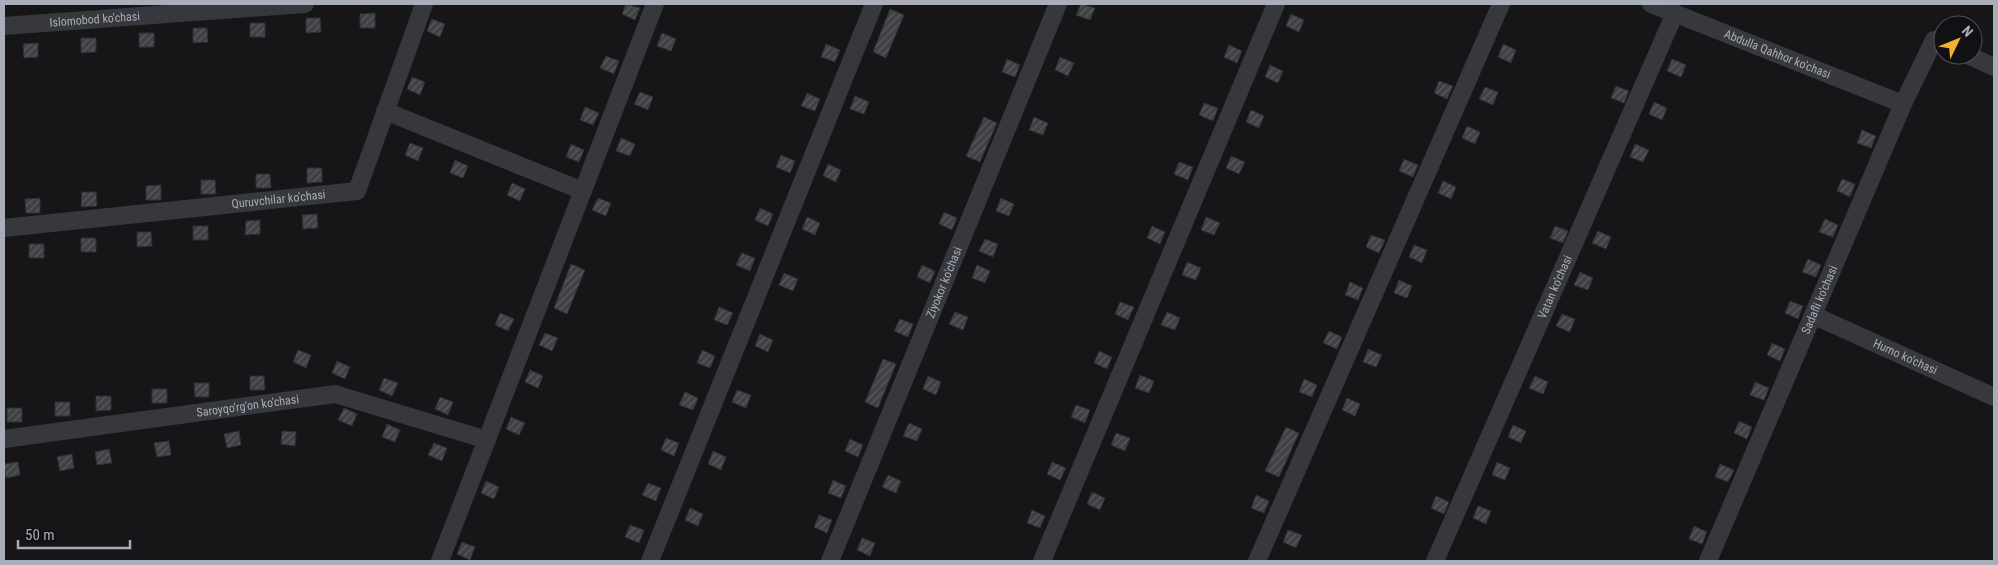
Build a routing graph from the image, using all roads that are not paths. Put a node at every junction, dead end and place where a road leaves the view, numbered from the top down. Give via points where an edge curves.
1 (305, 4) edge
2 (424, 4) edge
3 (655, 4) edge
4 (874, 4) edge
5 (1058, 4) edge
6 (1276, 4) edge
7 (1501, 4) edge
8 (1651, 4) edge
9 (1675, 13) junction
10 (4, 26) edge
11 (1933, 51) edge
12 (1904, 104) junction
13 (385, 111) junction
14 (583, 190) junction
15 (4, 228) edge
16 (1815, 316) junction
17 (1994, 397) edge
18 (4, 439) edge
19 (487, 440) junction
20 (440, 561) edge
21 (650, 561) edge
22 (830, 561) edge
23 (1042, 561) edge
24 (1257, 561) edge
25 (1435, 561) edge
26 (1711, 561) edge

1 - 10 street, Islomobod ko'chasi
2 - 13 street, Quruvchilar ko'chasi
3 - 14 street
4 - 21 street
5 - 22 street, Ziyokor ko'chasi
6 - 23 street
7 - 24 street
8 - 9 street, Abdulla Qahhor ko'chasi
9 - 12 street, Abdulla Qahhor ko'chasi
9 - 25 street, Vatan ko'chasi
11 - 12 street, Sadafli ko'chasi
12 - 16 street, Sadafli ko'chasi
13 - 14 street
13 - 15 street, Quruvchilar ko'chasi via 357,191
14 - 19 street
16 - 17 street, Humo ko'chasi
16 - 26 street, Sadafli ko'chasi
18 - 19 street, Saroyqo'rg'on ko'chasi via 335,394
19 - 20 street

